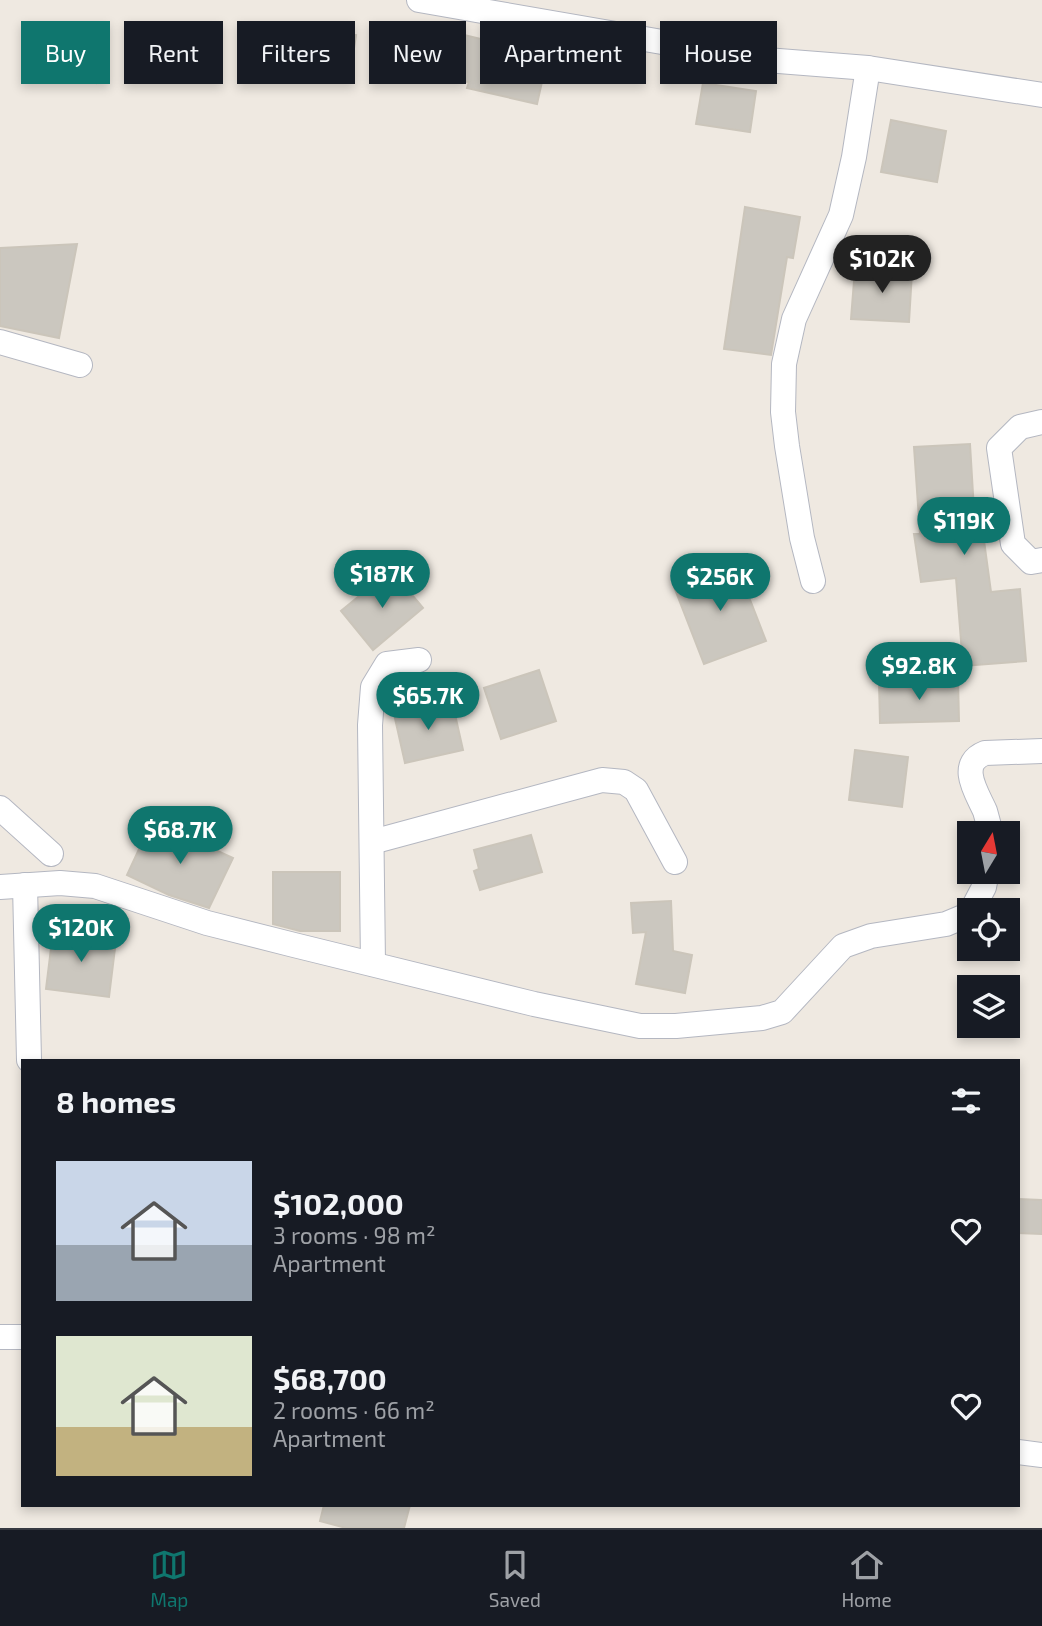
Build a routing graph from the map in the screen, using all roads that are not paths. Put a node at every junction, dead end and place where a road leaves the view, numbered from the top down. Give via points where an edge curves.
1 (419, 0) edge
2 (474, 4) edge
3 (868, 68) junction
4 (1042, 94) edge
5 (0, 342) edge
6 (80, 365) dead end
7 (1042, 422) edge
8 (1042, 560) edge
9 (813, 581) dead end
10 (419, 660) dead end
11 (1042, 751) edge
12 (0, 808) edge
13 (988, 821) edge
14 (372, 842) junction
15 (51, 854) dead end
16 (676, 862) dead end
17 (26, 885) junction
18 (0, 887) edge
19 (957, 919) edge
20 (373, 964) junction
21 (29, 1059) edge
22 (0, 1337) edge
23 (21, 1338) edge
24 (1020, 1452) edge
25 (1042, 1455) edge

1 - 2 street
2 - 3 street via 766,60
3 - 4 street
3 - 9 street via 841,215 794,319 784,364 787,446
5 - 6 street
7 - 8 street via 1020,427 999,448 1013,544 1031,562
10 - 14 street via 387,664 373,687
11 - 13 street via 985,753 972,762 972,786
12 - 15 street
14 - 16 street via 602,780 624,782 636,790
14 - 20 street
17 - 18 street
17 - 20 street via 95,886 207,923
17 - 21 street
19 - 20 street via 843,946 782,1012 676,1026 640,1026
22 - 23 street
24 - 25 street

